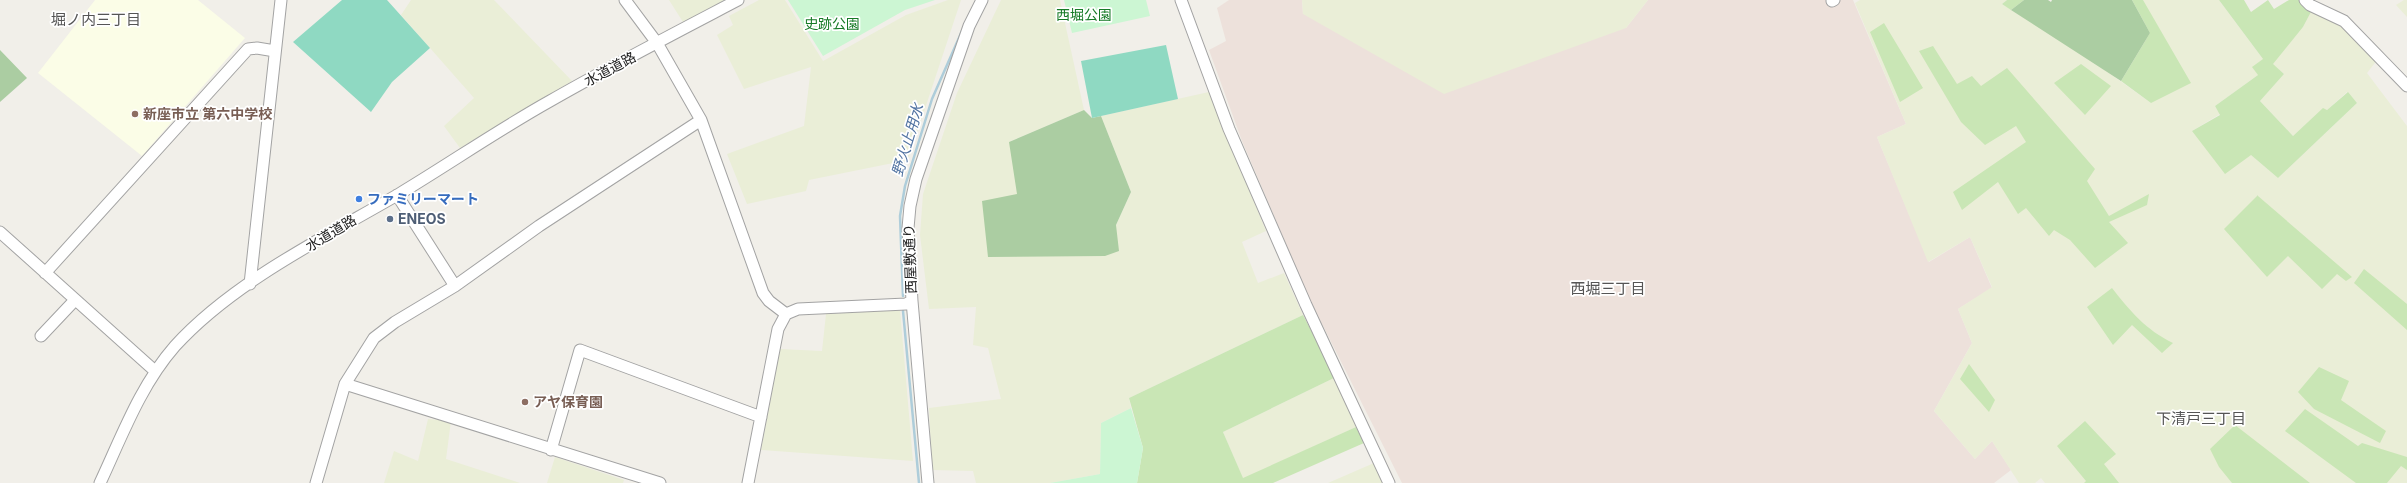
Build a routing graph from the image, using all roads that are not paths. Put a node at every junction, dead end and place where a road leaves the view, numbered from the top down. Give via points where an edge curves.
1 (281, 0) edge
2 (625, 0) edge
3 (738, 0) edge
4 (982, 0) edge
5 (1181, 0) edge
6 (2305, 0) edge
7 (657, 43) junction
8 (275, 51) junction
9 (2407, 86) edge
10 (701, 120) junction
11 (397, 195) junction
12 (0, 232) edge
13 (45, 273) junction
14 (250, 284) junction
15 (454, 286) junction
16 (75, 300) junction
17 (912, 301) junction
18 (786, 314) junction
19 (41, 336) dead end
20 (155, 370) junction
21 (346, 384) junction
22 (761, 416) junction
23 (551, 450) junction
24 (100, 483) edge
25 (316, 483) edge
26 (660, 483) edge
27 (748, 483) edge
28 (928, 483) edge
29 (1389, 483) edge

1 - 8 street
2 - 7 street
3 - 7 street, 水道道路
4 - 17 street, 西屋敷通り via 969,26 915,186 908,228
5 - 29 street via 1229,129 1306,305
6 - 9 street via 2310,5 2344,21
7 - 10 street
7 - 11 street, 水道道路 via 548,102
8 - 13 street via 248,49
8 - 14 street
10 - 15 street via 539,226
10 - 18 street via 763,293
11 - 14 street, 水道道路 via 324,236
11 - 15 street
12 - 13 street
13 - 16 street
14 - 20 street, 水道道路 via 192,329
15 - 21 street via 374,338
16 - 19 street
16 - 20 street
17 - 18 street, 西屋敷通り via 906,304 809,307 791,310
17 - 28 street
18 - 22 street via 778,328
20 - 24 street, 水道道路 via 135,405
21 - 23 street
21 - 25 street
22 - 23 street via 580,350
22 - 27 street
23 - 26 street

